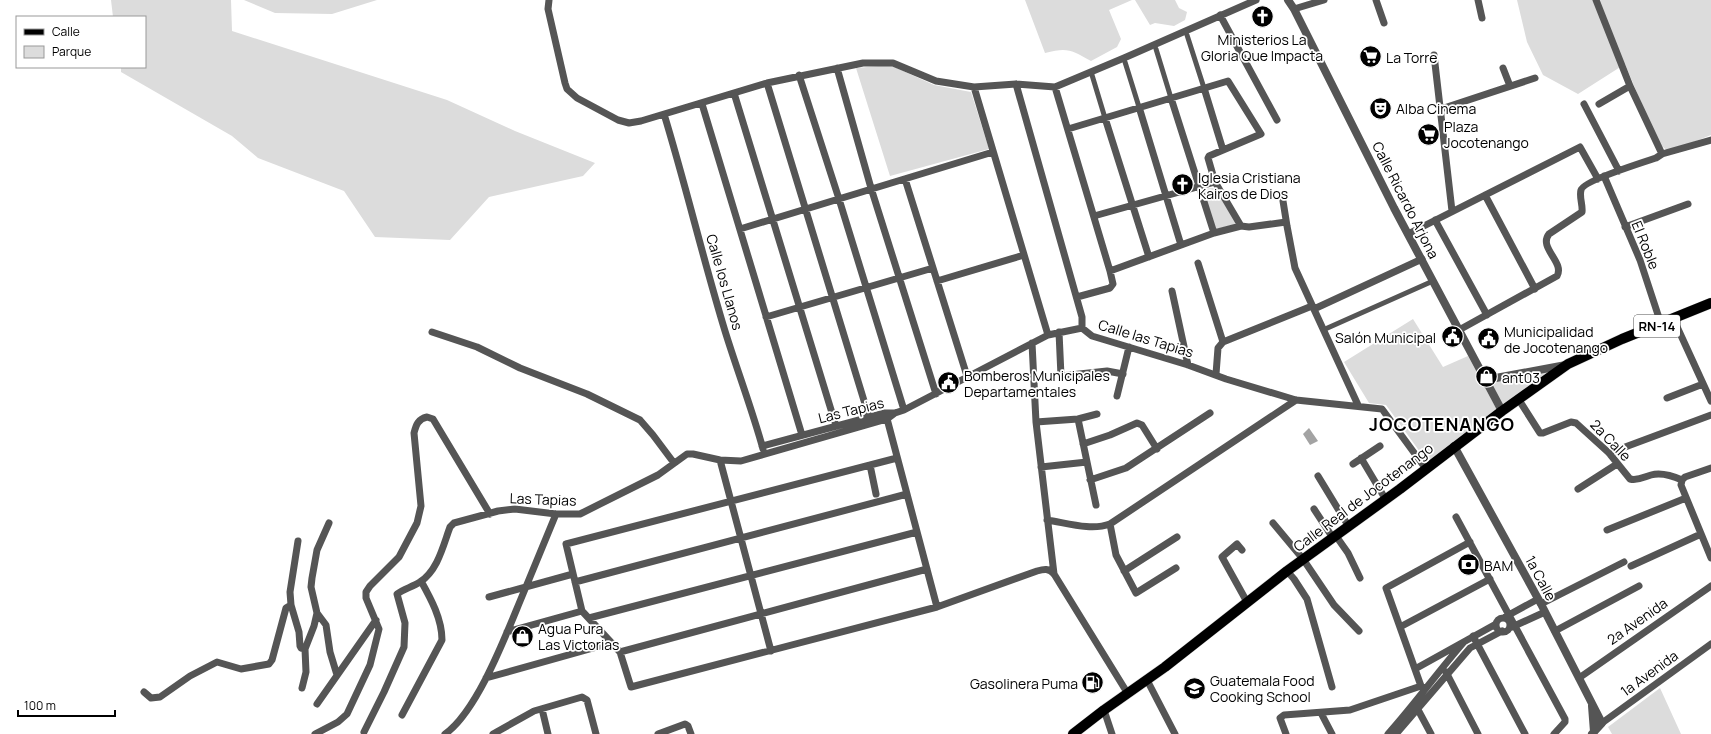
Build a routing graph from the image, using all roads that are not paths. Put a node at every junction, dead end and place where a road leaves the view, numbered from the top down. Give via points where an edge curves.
1 (549, 0) edge
2 (1256, 0) edge
3 (1288, 0) edge
4 (1324, 0) edge
5 (1376, 0) edge
6 (1478, 0) edge
7 (1596, 0) edge
8 (1294, 9) junction
9 (1220, 15) junction
10 (1482, 18) dead end
11 (1384, 23) dead end
12 (1187, 35) dead end
13 (1156, 49) dead end
14 (1434, 55) dead end
15 (1125, 62) dead end
16 (837, 68) junction
17 (1503, 68) dead end
18 (799, 75) junction
19 (1092, 75) dead end
20 (1535, 78) dead end
21 (767, 83) junction
22 (1016, 84) junction
23 (1510, 86) junction
24 (1630, 86) junction
25 (974, 87) junction
26 (1054, 87) junction
27 (1204, 88) junction
28 (734, 94) junction
29 (1171, 98) junction
30 (702, 104) junction
31 (1584, 104) dead end
32 (1599, 104) dead end
33 (1139, 107) junction
34 (1441, 109) junction
35 (664, 114) junction
36 (1105, 118) junction
37 (1277, 120) dead end
38 (1068, 129) junction
39 (1711, 140) edge
40 (1223, 150) junction
41 (993, 152) junction
42 (1662, 154) junction
43 (1620, 171) junction
44 (1601, 178) junction
45 (906, 179) junction
46 (1215, 182) junction
47 (1199, 187) junction
48 (871, 188) junction
49 (1485, 195) junction
50 (1166, 196) junction
51 (839, 199) junction
52 (1283, 201) dead end
53 (1688, 204) dead end
54 (1132, 205) junction
55 (805, 209) junction
56 (1452, 211) junction
57 (1094, 216) junction
58 (772, 219) junction
59 (1435, 220) junction
60 (1286, 222) junction
61 (1241, 226) junction
62 (1625, 227) junction
63 (740, 229) junction
64 (1214, 233) junction
65 (1408, 234) junction
66 (1181, 245) junction
67 (1024, 255) junction
68 (1149, 257) junction
69 (1422, 259) junction
70 (1198, 263) dead end
71 (933, 268) junction
72 (1110, 271) junction
73 (898, 277) junction
74 (937, 281) junction
75 (1433, 281) junction
76 (866, 287) junction
77 (1535, 289) junction
78 (1172, 291) dead end
79 (832, 297) junction
80 (1077, 297) junction
81 (1711, 303) edge
82 (800, 307) junction
83 (1313, 307) junction
84 (1488, 315) junction
85 (766, 317) junction
86 (1673, 318) junction
87 (1661, 324) junction
88 (1082, 328) junction
89 (1323, 330) junction
90 (1459, 330) junction
91 (432, 332) dead end
92 (1059, 332) junction
93 (1048, 335) junction
94 (1223, 342) junction
95 (1032, 343) junction
96 (1129, 348) junction
97 (1568, 364) junction
98 (1188, 365) junction
99 (1123, 374) junction
100 (1216, 374) junction
101 (967, 376) junction
102 (1485, 380) junction
103 (1703, 384) junction
104 (936, 394) junction
105 (1117, 396) dead end
106 (1667, 398) dead end
107 (1296, 400) junction
108 (1519, 400) junction
109 (1711, 401) edge
110 (1358, 405) junction
111 (904, 410) junction
112 (1502, 411) junction
113 (894, 413) joint
114 (1210, 413) dead end
115 (1097, 414) dead end
116 (1711, 415) edge
117 (886, 416) junction
118 (869, 417) junction
119 (1078, 419) junction
120 (1036, 422) junction
121 (836, 426) junction
122 (802, 435) junction
123 (1083, 444) junction
124 (762, 446) junction
125 (1380, 446) dead end
126 (1454, 446) junction
127 (1157, 449) junction
128 (1609, 453) junction
129 (765, 455) junction
130 (897, 458) junction
131 (1361, 458) junction
132 (720, 460) junction
133 (1087, 462) junction
134 (674, 463) junction
135 (1353, 464) dead end
136 (1617, 464) junction
137 (870, 465) junction
138 (1041, 467) junction
139 (1711, 468) edge
140 (1426, 469) junction
141 (1318, 476) dead end
142 (1090, 480) junction
143 (1682, 480) junction
144 (1578, 489) dead end
145 (876, 494) dead end
146 (907, 494) junction
147 (1686, 498) junction
148 (1386, 500) junction
149 (731, 502) junction
150 (1096, 505) dead end
151 (1314, 509) dead end
152 (490, 514) junction
153 (556, 514) junction
154 (1456, 517) dead end
155 (1047, 520) junction
156 (1273, 523) dead end
157 (329, 524) dead end
158 (1110, 524) junction
159 (1349, 527) junction
160 (1607, 530) dead end
161 (917, 532) junction
162 (1701, 534) junction
163 (1177, 537) dead end
164 (1334, 537) junction
165 (740, 539) junction
166 (298, 541) dead end
167 (1470, 542) junction
168 (1242, 550) dead end
169 (1711, 558) edge
170 (1303, 559) junction
171 (1624, 562) dead end
172 (1631, 566) dead end
173 (1176, 568) dead end
174 (926, 569) junction
175 (1124, 570) junction
176 (1287, 571) junction
177 (573, 574) junction
178 (1054, 574) junction
179 (750, 576) junction
180 (1360, 578) dead end
181 (1490, 579) junction
182 (421, 581) junction
183 (575, 582) junction
184 (1639, 586) dead end
185 (1711, 586) edge
186 (525, 588) junction
187 (489, 597) dead end
188 (1247, 602) junction
189 (1540, 602) junction
190 (290, 605) junction
191 (937, 607) junction
192 (582, 611) junction
193 (1545, 612) junction
194 (317, 613) junction
195 (760, 614) junction
196 (1506, 616) junction
197 (589, 618) junction
198 (376, 620) junction
199 (1496, 624) junction
200 (1400, 627) junction
201 (1509, 629) junction
202 (1359, 631) dead end
203 (1555, 631) junction
204 (507, 632) junction
205 (1473, 636) junction
206 (611, 643) junction
207 (1463, 643) junction
208 (1477, 644) junction
209 (1711, 644) edge
210 (305, 649) junction
211 (771, 651) junction
212 (620, 652) junction
213 (1443, 666) junction
214 (1415, 669) junction
215 (337, 675) junction
216 (1448, 675) junction
217 (486, 678) junction
218 (1579, 678) junction
219 (1147, 680) junction
220 (1332, 687) dead end
221 (1423, 687) junction
222 (302, 688) dead end
223 (144, 692) dead end
224 (1128, 694) junction
225 (1591, 703) junction
226 (317, 704) dead end
227 (1417, 706) junction
228 (542, 708) junction
229 (1104, 710) junction
230 (1321, 713) junction
231 (402, 715) dead end
232 (1602, 723) junction
233 (364, 732) dead end
234 (497, 733) edge
235 (1593, 733) edge
236 (315, 734) edge
237 (445, 734) edge
238 (548, 734) edge
239 (596, 734) edge
240 (658, 734) edge
241 (691, 734) edge
242 (1072, 734) edge
243 (1112, 734) edge
244 (1175, 734) edge
245 (1286, 734) edge
246 (1332, 734) edge
247 (1388, 734) edge
248 (1396, 734) edge
249 (1431, 734) edge
250 (1478, 734) edge
251 (1525, 734) edge
252 (1554, 734) edge

1 - 35 street via 548,10 564,83 572,94 623,122 635,123
2 - 9 street
3 - 8 street, Calle Ricardo Arjona
4 - 8 street
5 - 11 street
6 - 10 street
7 - 24 street
8 - 65 street, Calle Ricardo Arjona
9 - 26 street
9 - 37 street
12 - 27 street
13 - 29 street
14 - 34 street
15 - 33 street
16 - 18 street
16 - 25 street via 863,63 894,63 936,81
16 - 48 street
17 - 23 street
18 - 21 street
18 - 51 street
19 - 36 street
20 - 23 street
21 - 28 street
21 - 55 street
22 - 25 street
22 - 26 street
22 - 80 street
23 - 34 street
24 - 32 street
24 - 42 street
25 - 41 street
26 - 38 street
27 - 29 street
27 - 40 street
27 - 40 street via 1228,81 1261,134
28 - 30 street
28 - 58 street
29 - 33 street
29 - 47 street
30 - 35 street
30 - 63 street
31 - 43 street
33 - 36 street
33 - 50 street
34 - 56 street
35 - 124 street, Calle los Llanos via 725,331
36 - 38 street
36 - 54 street
38 - 57 street
39 - 42 street
40 - 46 street via 1208,157
41 - 45 street
41 - 67 street
42 - 43 street
43 - 44 street
44 - 49 street, El Roble via 1580,147
44 - 62 street, El Roble
44 - 77 street via 1580,190 1582,209 1579,215 1547,237 1547,245 1559,274
45 - 48 street
45 - 71 street
46 - 47 street
46 - 61 street
47 - 50 street
47 - 64 street
48 - 51 street
48 - 73 street
49 - 56 street
49 - 77 street
50 - 54 street
50 - 66 street
51 - 55 street
51 - 76 street
52 - 60 street
53 - 62 street
54 - 57 street
54 - 68 street
55 - 58 street
55 - 79 street
56 - 59 street
57 - 72 street
58 - 63 street
58 - 82 street
59 - 65 street
59 - 84 street
60 - 61 street
60 - 83 street via 1295,268
61 - 64 street
62 - 87 street, El Roble via 1640,260
63 - 85 street
64 - 66 street
65 - 69 street, Calle Ricardo Arjona
66 - 68 street
67 - 74 street
67 - 93 street
68 - 72 street
69 - 75 street, Calle Ricardo Arjona
69 - 83 street
70 - 94 street
71 - 73 street
71 - 74 street
72 - 80 street via 1112,286
73 - 76 street
73 - 104 street
74 - 101 street
75 - 89 street
75 - 90 street, Calle Ricardo Arjona
76 - 79 street
76 - 111 street
77 - 84 street
78 - 98 street
79 - 82 street
79 - 118 street
80 - 88 street
81 - 86 main road, Calle Real de Jocotenango / RN-14
82 - 85 street
82 - 121 street
83 - 89 street
83 - 94 street
84 - 90 street
85 - 122 street
86 - 87 main road, Calle Real de Jocotenango / RN-14
86 - 103 street
87 - 97 main road, Calle Real de Jocotenango / RN-14
88 - 92 street, Calle las Tapias
88 - 96 street, Calle las Tapias via 1092,336
89 - 110 street
90 - 102 street, Calle Ricardo Arjona
91 - 134 street via 477,347 520,368 587,394 640,420
92 - 93 street, Calle las Tapias
92 - 99 street via 1061,376 1107,371
93 - 95 street, Calle las Tapias
94 - 100 street via 1218,348
95 - 101 street, Calle las Tapias
95 - 120 street
96 - 98 street, Calle las Tapias
96 - 99 street
97 - 102 street
97 - 108 main road, Calle Real de Jocotenango
98 - 100 street, Calle las Tapias
99 - 105 street
100 - 107 street, Calle las Tapias
101 - 104 street, Calle las Tapias
102 - 112 street, Calle Ricardo Arjona
103 - 106 street
103 - 109 street
104 - 111 street, Calle las Tapias
107 - 110 street, Calle las Tapias
107 - 158 street
108 - 112 main road, Calle Real de Jocotenango
108 - 128 street, 2a Calle via 1540,433 1571,422 1576,423
110 - 140 street, Calle las Tapias via 1382,408
111 - 113 street, Calle las Tapias
112 - 126 main road, Calle Real de Jocotenango
113 - 117 street, Las Tapias
114 - 127 street
115 - 119 street
116 - 128 street
117 - 118 street, Las Tapias
117 - 129 street, Las Tapias
117 - 130 street
118 - 121 street, Las Tapias
119 - 120 street
119 - 123 street
120 - 138 street
121 - 122 street, Las Tapias
122 - 124 street, Las Tapias
123 - 127 street via 1137,422 1142,425
123 - 133 street
124 - 129 street, Calle los Llanos
125 - 131 street
126 - 140 main road, Calle Real de Jocotenango
126 - 189 street, 1a Calle
127 - 142 street via 1126,468
128 - 136 street, 2a Calle
129 - 132 street, Las Tapias via 741,461
130 - 137 street
130 - 146 street
131 - 135 street
131 - 148 street
132 - 134 street, Las Tapias via 687,454
132 - 149 street
133 - 138 street
133 - 142 street
134 - 153 street, Las Tapias via 655,477 580,514
136 - 143 street, 2a Calle via 1630,479 1653,474 1674,476
136 - 144 street
137 - 145 street
137 - 149 street
138 - 155 street
139 - 143 street
140 - 148 main road, Calle Real de Jocotenango
141 - 159 street
142 - 150 street
143 - 147 street
146 - 161 street
146 - 165 street
147 - 160 street
147 - 162 street
148 - 159 main road, Calle Real de Jocotenango
149 - 165 street
149 - 177 street via 567,544 565,545
151 - 164 street
152 - 153 street, Las Tapias via 516,509
152 - 182 street via 454,523 450,527 438,561
152 - 198 street, Las Tapias via 433,420 421,418 414,433 421,506 417,523 399,557 366,592 366,598
153 - 186 street
154 - 167 street
155 - 158 street via 1094,527
155 - 178 street
156 - 170 street
157 - 194 street via 317,550 312,578 311,587
158 - 175 street via 1116,555
159 - 164 main road, Calle Real de Jocotenango
161 - 174 street
161 - 179 street
162 - 169 street
162 - 172 street
163 - 175 street
164 - 170 main road, Calle Real de Jocotenango
164 - 180 street via 1348,553
165 - 179 street
165 - 183 street
166 - 190 street via 290,586
167 - 181 street
167 - 200 street via 1386,588
168 - 188 street via 1237,544 1222,557
170 - 176 main road, Calle Real de Jocotenango
170 - 202 street via 1334,605
171 - 189 street
173 - 175 street via 1136,593
174 - 191 street
174 - 195 street
176 - 188 main road, Calle Real de Jocotenango
176 - 220 street via 1307,599
177 - 183 street
177 - 186 street
178 - 191 street via 1051,570 1037,571
178 - 224 street
179 - 195 street
179 - 197 street
181 - 196 street
181 - 200 street
182 - 231 street via 432,600 442,640
182 - 233 street via 397,594 406,623 404,647
183 - 192 street
184 - 203 street
185 - 218 street, 2a Avenida
186 - 187 street
186 - 204 street
188 - 219 main road, Calle Real de Jocotenango
189 - 193 street, 1a Calle
189 - 196 street
190 - 210 street via 299,632 300,646
190 - 223 street via 286,608 269,664 241,669 217,662 190,676 160,697 150,698
191 - 211 street
192 - 197 street
192 - 204 street
193 - 201 street
193 - 203 street, 1a Calle
194 - 210 street
194 - 215 street via 326,625
195 - 211 street
195 - 212 street
196 - 199 street
196 - 201 street
197 - 206 street
198 - 215 street
198 - 236 street, Las Tapias via 379,629 370,665 347,714 338,722
199 - 201 street via 1497,628
199 - 205 street
200 - 214 street
201 - 208 street
201 - 252 street via 1565,719
203 - 218 street, 1a Calle
204 - 217 street
205 - 207 street
205 - 208 street
206 - 212 street
206 - 217 street
207 - 213 street
207 - 214 street
208 - 216 street via 1470,648
208 - 251 street
209 - 232 street, 1a Avenida
210 - 222 street via 306,672
211 - 212 street via 633,688 629,685
213 - 216 street
213 - 221 street
214 - 221 street
215 - 226 street
216 - 227 street
216 - 250 street
217 - 237 street via 465,715
218 - 225 street, 1a Calle
219 - 224 main road, Calle Real de Jocotenango
219 - 244 street
221 - 227 street
221 - 230 street via 1360,707
224 - 229 main road, Calle Real de Jocotenango
225 - 232 street, 1a Calle
225 - 235 street
227 - 247 street
227 - 248 street
227 - 249 street
228 - 234 street
228 - 238 street
228 - 239 street via 585,698
229 - 242 main road, Calle Real de Jocotenango
229 - 243 street
230 - 245 street via 1284,715 1280,718
230 - 246 street
232 - 235 street
240 - 241 street via 685,724

